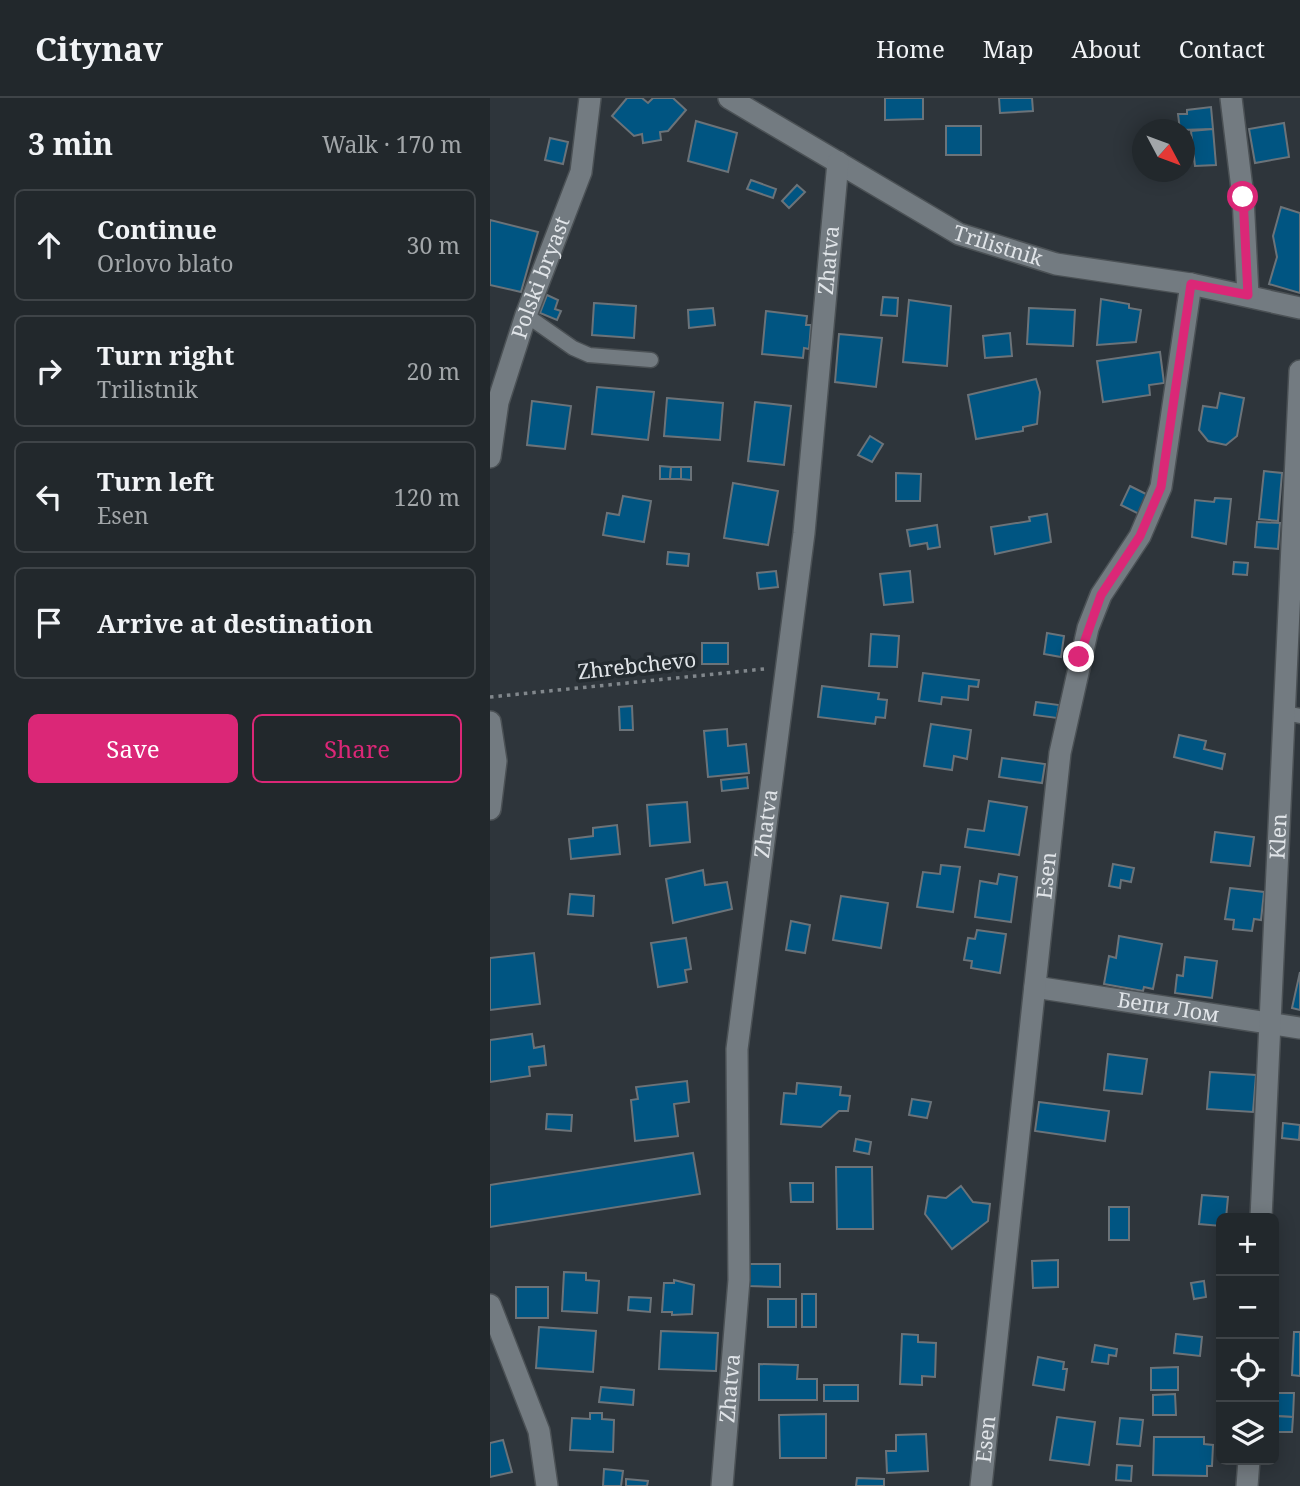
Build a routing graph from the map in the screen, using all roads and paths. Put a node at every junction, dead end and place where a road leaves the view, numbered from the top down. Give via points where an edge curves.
1 (590, 98) edge
2 (1231, 98) edge
3 (736, 100) edge
4 (838, 162) junction
5 (1191, 284) junction
6 (1248, 295) junction
7 (1300, 308) edge
8 (526, 315) junction
9 (650, 360) dead end
10 (1300, 371) edge
11 (490, 457) edge
12 (787, 667) junction
13 (490, 697) edge
14 (1293, 714) edge
15 (490, 722) edge
16 (490, 808) edge
17 (1035, 987) junction
18 (1272, 1023) junction
19 (1300, 1028) edge
20 (1261, 1213) edge
21 (490, 1305) edge
22 (1249, 1465) edge
23 (547, 1486) edge
24 (722, 1486) edge
25 (981, 1486) edge
26 (1247, 1486) edge

1 - 8 street, Polski bryast via 581,172
2 - 6 street
3 - 4 street, Trilistnik
4 - 5 street, Trilistnik via 959,234 1056,264
4 - 12 street, Zhatva
5 - 6 street, Trilistnik
5 - 17 street, Esen via 1161,487 1140,536 1101,595 1079,657 1060,753
6 - 7 street, Trilistnik
8 - 9 lane via 589,355
8 - 11 street, Polski bryast via 498,402
10 - 14 street, Klen
12 - 13 path, Zhrebchevo
12 - 24 street, Zhatva via 737,1049 739,1280
14 - 18 street, Klen
15 - 16 street via 496,761
17 - 18 street, Бепи Лом
17 - 25 street, Esen
18 - 19 street, Бепи Лом
18 - 20 street, Klen
21 - 23 street via 539,1431
22 - 26 street

